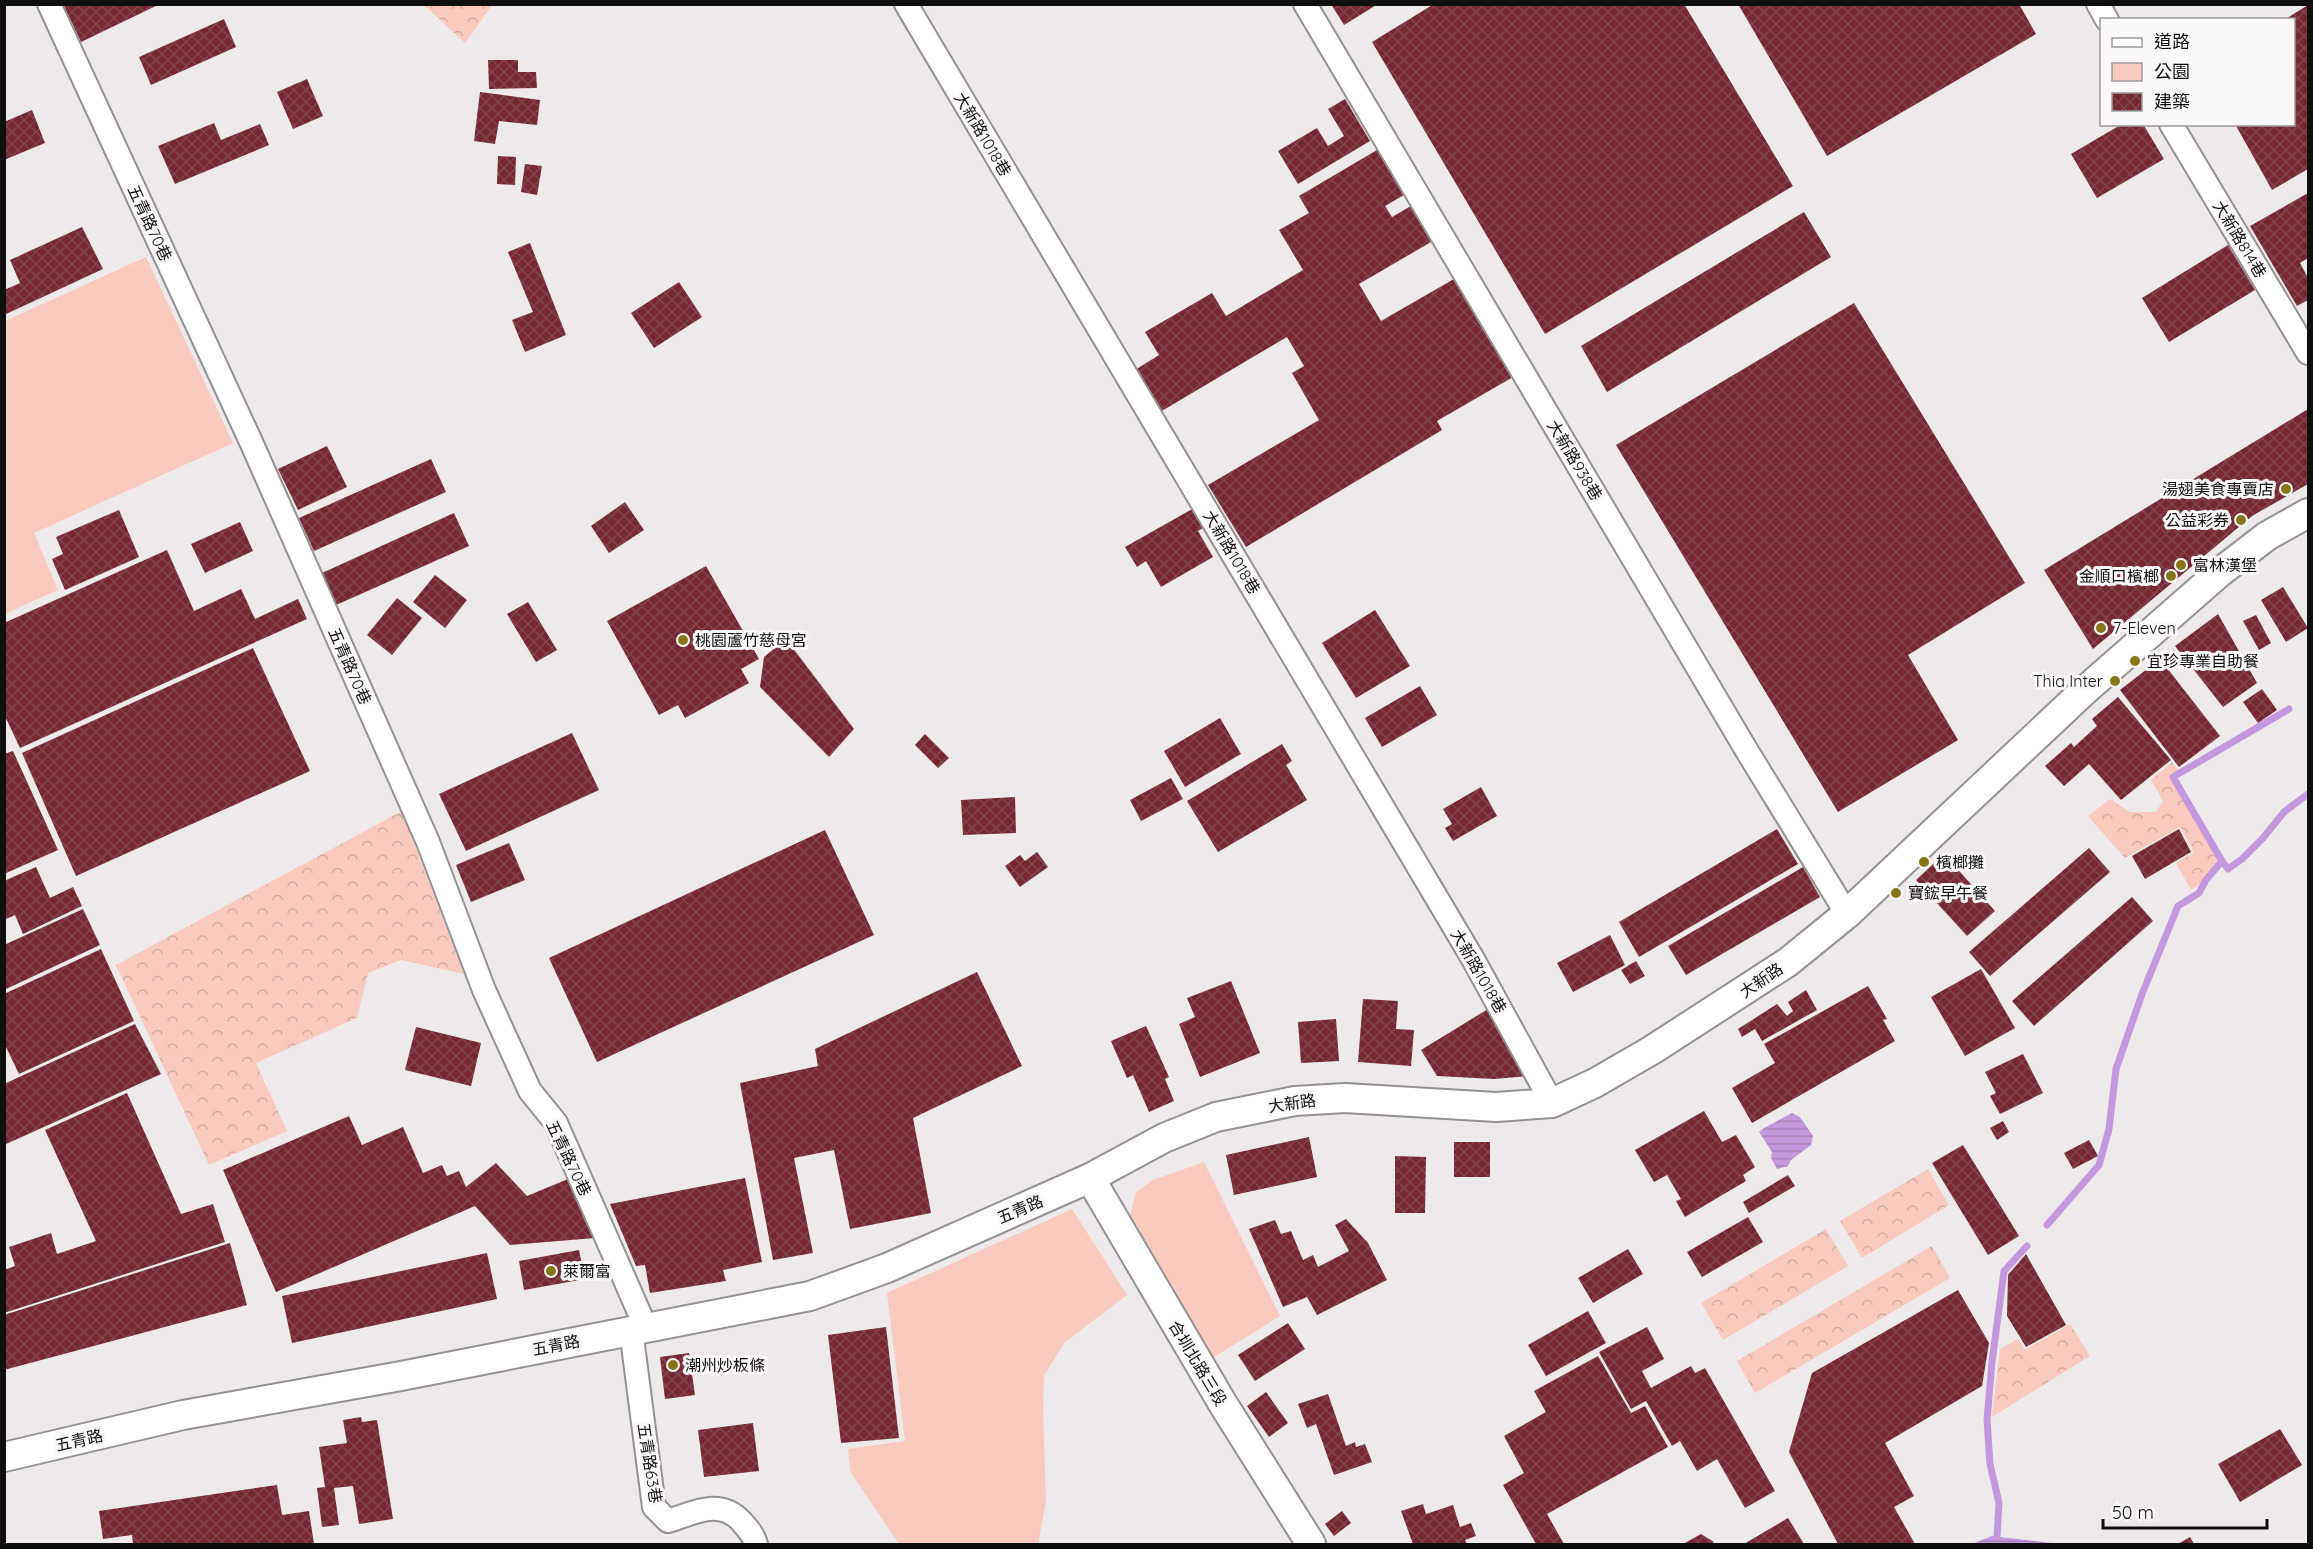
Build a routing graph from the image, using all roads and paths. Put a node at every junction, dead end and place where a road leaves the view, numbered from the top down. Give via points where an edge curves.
1 (49, 4) edge
2 (906, 4) edge
3 (1305, 4) edge
4 (2098, 4) edge
5 (2106, 18) edge
6 (2172, 126) edge
7 (2308, 353) edge
8 (2308, 513) edge
9 (1847, 914) junction
10 (1552, 1103) junction
11 (1090, 1178) junction
12 (639, 1329) junction
13 (4, 1457) edge
14 (756, 1545) edge
15 (1311, 1545) edge

1 - 12 street, 五青路70巷 via 252,444 424,831 484,990 530,1091 556,1123
2 - 10 street, 大新路1018巷 via 1473,959
3 - 9 street, 大新路938巷
4 - 5 street
6 - 7 street, 大新路814巷
8 - 9 street, 大新路 via 2267,536 2219,573 2083,692
9 - 10 street, 大新路 via 1788,962 1702,1019 1595,1083
10 - 11 street, 大新路 via 1496,1107 1346,1098 1295,1101 1216,1117 1164,1138
11 - 12 street, 五青路 via 887,1268 810,1296
11 - 15 street, 合圳北路三段 via 1222,1404
12 - 13 street, 五青路 via 183,1415
12 - 14 street, 五青路63巷 via 654,1507 668,1521 716,1507 732,1512 753,1534

